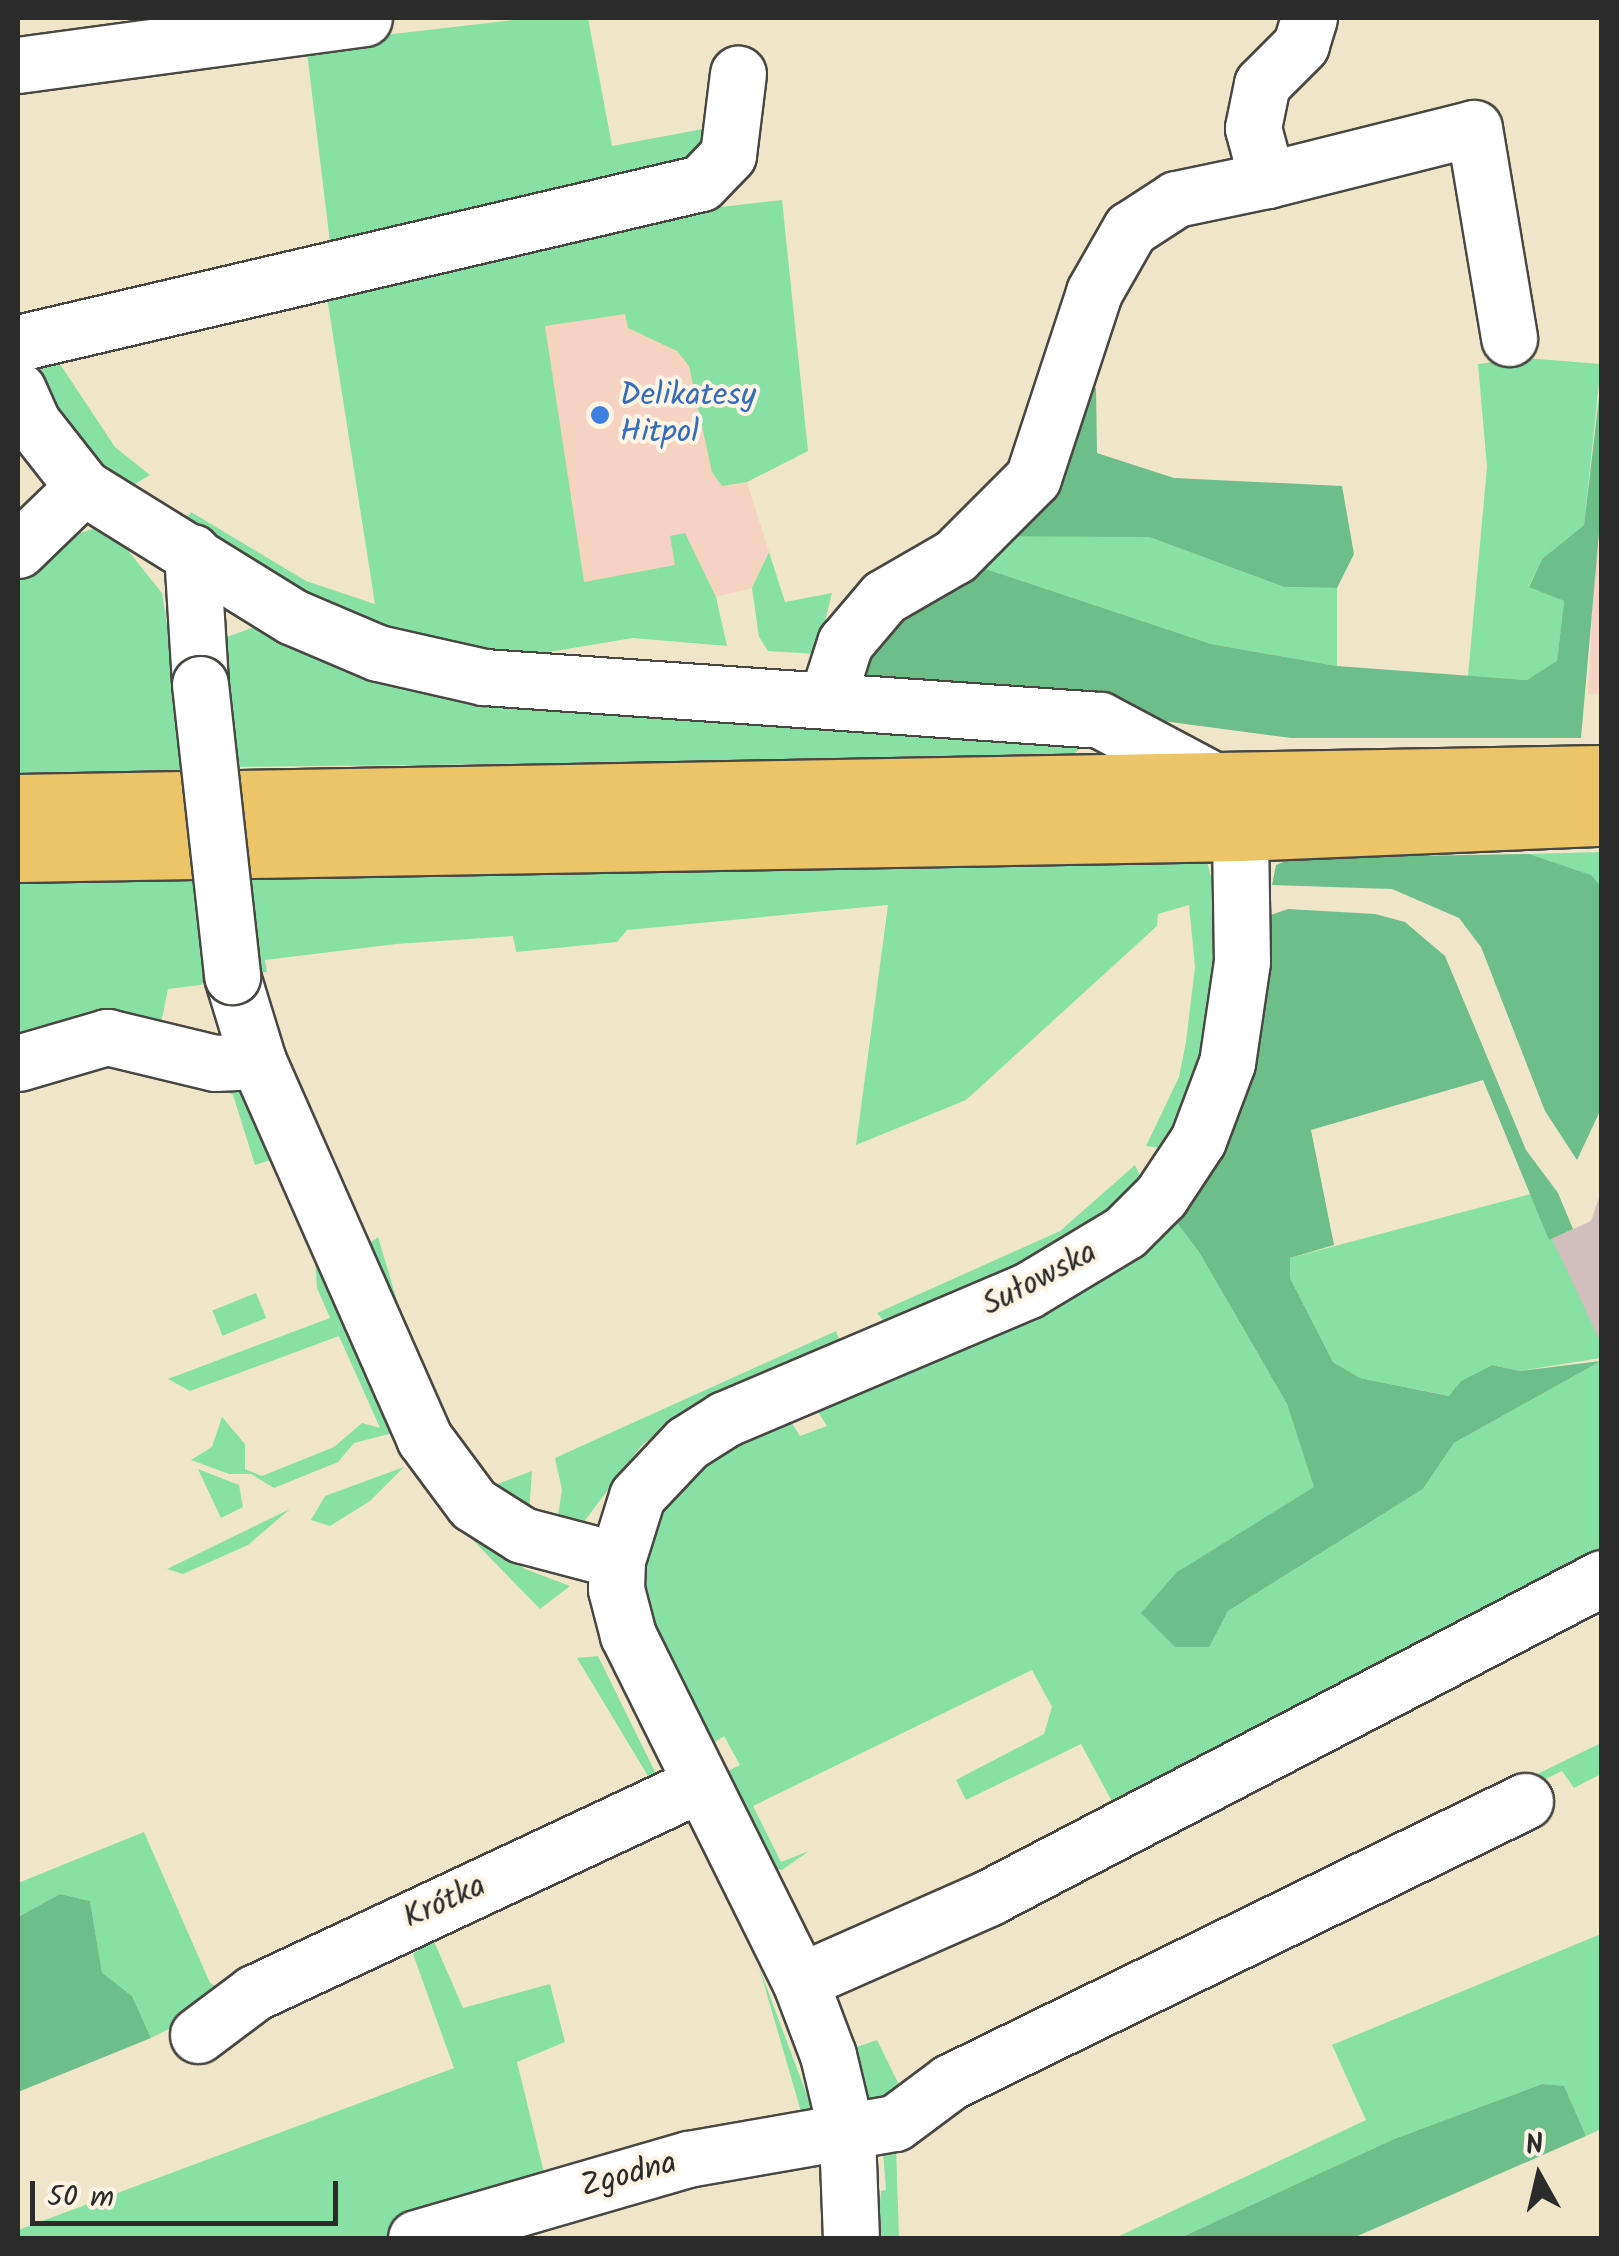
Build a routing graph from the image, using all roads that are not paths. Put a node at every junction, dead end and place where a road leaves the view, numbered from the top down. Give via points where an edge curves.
1 (364, 18) edge
2 (1309, 18) edge
3 (18, 65) edge
4 (738, 74) dead end
5 (1267, 180) junction
6 (1509, 338) dead end
7 (18, 343) edge
8 (18, 390) edge
9 (84, 487) junction
10 (18, 550) edge
11 (192, 552) junction
12 (827, 698) junction
13 (1602, 773) edge
14 (1210, 778) junction
15 (18, 802) edge
16 (1602, 818) edge
17 (1240, 833) junction
18 (18, 854) edge
19 (258, 1061) junction
20 (18, 1063) edge
21 (617, 1560) junction
22 (1602, 1578) edge
23 (699, 1784) junction
24 (1525, 1801) dead end
25 (800, 1981) junction
26 (198, 2034) dead end
27 (847, 2134) junction
28 (416, 2238) edge
29 (852, 2238) edge

1 - 3 street
2 - 5 street via 1301,45 1262,84 1253,128
4 - 7 street via 728,155 701,183
5 - 6 street via 1474,128
5 - 12 street via 1176,200 1130,228 1094,292 1033,478 954,556 884,597 845,643
8 - 9 street via 32,422
9 - 10 street
9 - 11 street
11 - 12 street via 293,617 378,653 484,677
11 - 19 street, bridge via 232,976
12 - 14 street via 1100,720
13 - 14 main road
14 - 15 main road
16 - 17 main road
17 - 18 main road
17 - 21 street, Sułowska via 1242,962 1226,1063 1198,1140 1161,1196 1125,1232 1027,1291 725,1418 686,1443 638,1496
19 - 20 street via 215,1063 107,1037
19 - 21 street via 304,1155 390,1370 446,1470 473,1504 522,1535
21 - 23 street via 622,1622
22 - 25 street via 988,1898
23 - 25 street
23 - 26 street, Krótka via 295,1972 231,2005
24 - 27 street, Zgodna via 950,2082 895,2123
25 - 27 street via 828,2055
27 - 28 street, Zgodna via 688,2159
27 - 29 street

